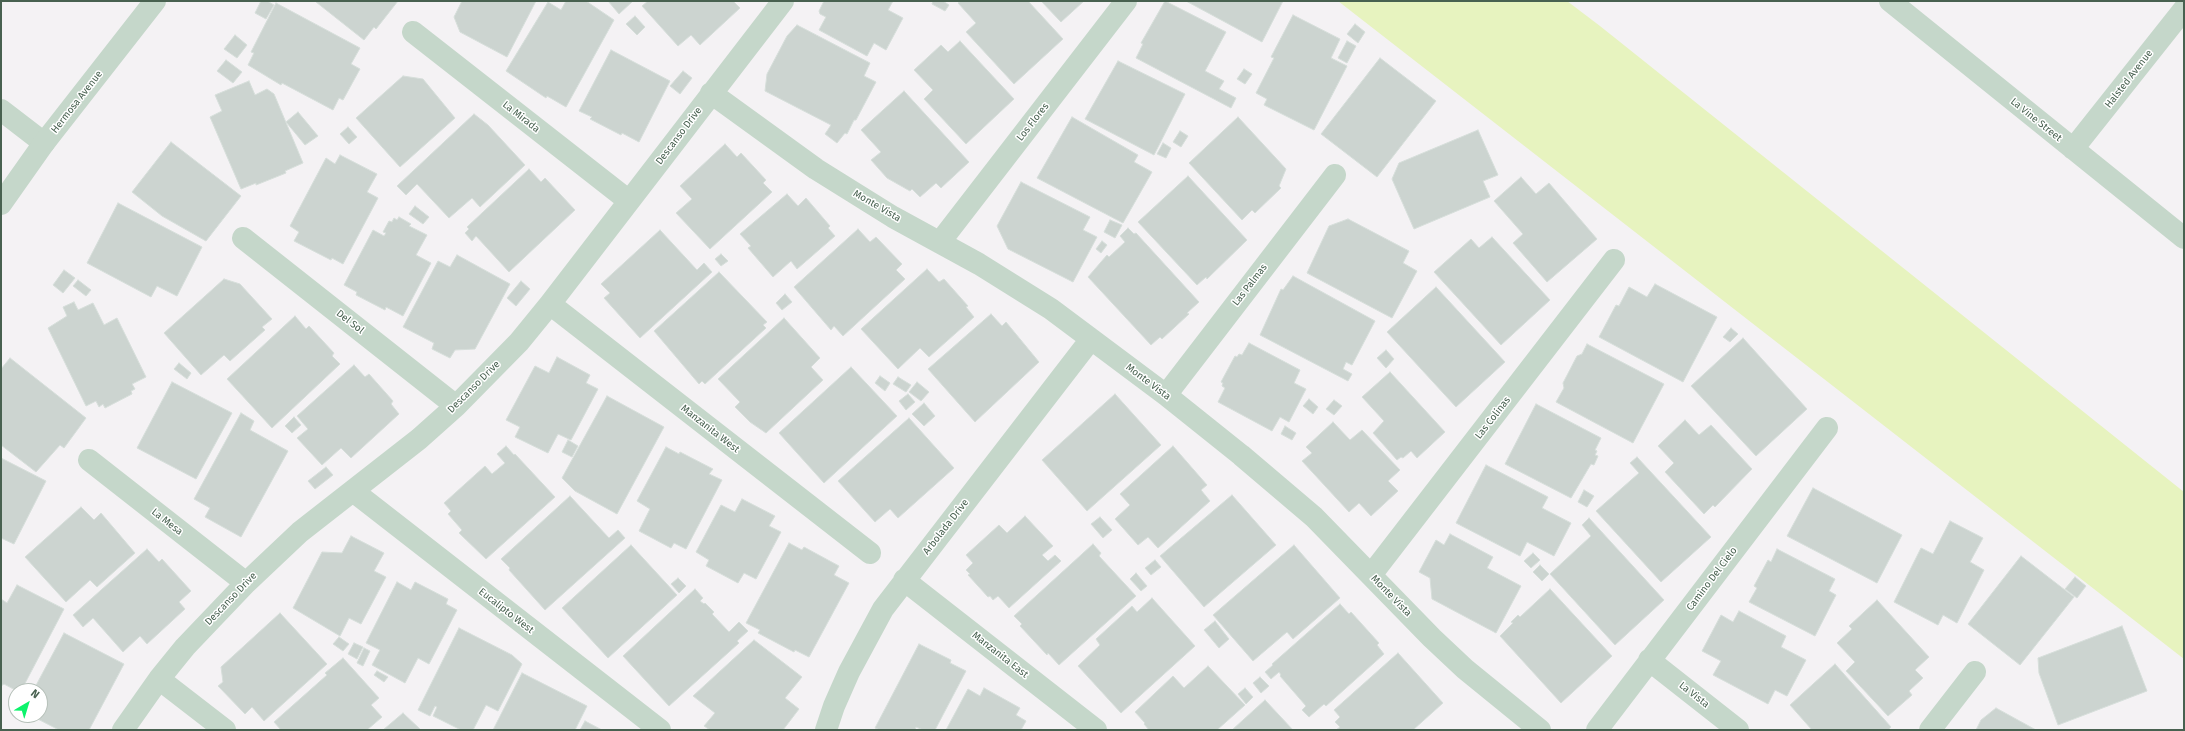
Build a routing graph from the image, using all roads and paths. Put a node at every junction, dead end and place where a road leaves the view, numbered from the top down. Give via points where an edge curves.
1 (155, 1) edge
2 (783, 1) edge
3 (1126, 1) edge
4 (1890, 1) edge
5 (2184, 8) edge
6 (413, 32) dead end
7 (711, 93) junction
8 (1, 110) edge
9 (44, 143) junction
10 (2073, 149) junction
11 (1334, 176) dead end
12 (629, 201) junction
13 (1, 204) edge
14 (243, 238) dead end
15 (2184, 238) edge
16 (940, 242) junction
17 (1614, 260) dead end
18 (550, 304) junction
19 (1092, 339) junction
20 (1166, 395) junction
21 (456, 406) junction
22 (1827, 428) dead end
23 (89, 460) dead end
24 (353, 491) junction
25 (870, 554) dead end
26 (1371, 575) junction
27 (904, 580) junction
28 (246, 583) junction
29 (1650, 660) junction
30 (1975, 672) dead end
31 (159, 679) junction
32 (123, 730) edge
33 (225, 730) edge
34 (660, 730) edge
35 (826, 730) edge
36 (1096, 730) edge
37 (1540, 730) edge
38 (1596, 730) edge
39 (1738, 730) edge
40 (1930, 730) edge

1 - 9 street, Hermosa Avenue
2 - 7 street, Descanso Drive
3 - 16 street, Los Flores
4 - 10 street, La Vine Street
5 - 10 street, Halsted Avenue
6 - 12 street, La Mirada
7 - 12 street, Descanso Drive
7 - 16 street, Monte Vista via 816,170
8 - 9 street
9 - 13 street, Hermosa Avenue
10 - 15 street, La Vine Street
11 - 20 street, Las Palmas
12 - 18 street, Descanso Drive
14 - 21 street, Del Sol
16 - 19 street, Monte Vista via 1014,285
17 - 26 street, Las Colinas
18 - 21 street, Descanso Drive via 519,342
18 - 25 street, Manzanita West
19 - 20 street, Monte Vista
19 - 27 street, Arbolada Drive
20 - 26 street, Monte Vista via 1282,489 1346,548
21 - 24 street, Descanso Drive
22 - 29 street, Camino Del Cielo
23 - 28 street, La Mesa
24 - 28 street, Descanso Drive via 300,532
24 - 34 street, Eucalipto West
26 - 37 street, Monte Vista via 1459,664
27 - 35 street, Arbolada Drive via 865,639 834,706
27 - 36 street, Manzanita East
28 - 31 street, Descanso Drive via 214,615
29 - 38 street, Camino Del Cielo
29 - 39 street, La Vista
30 - 40 street
31 - 32 street, Descanso Drive
31 - 33 street

